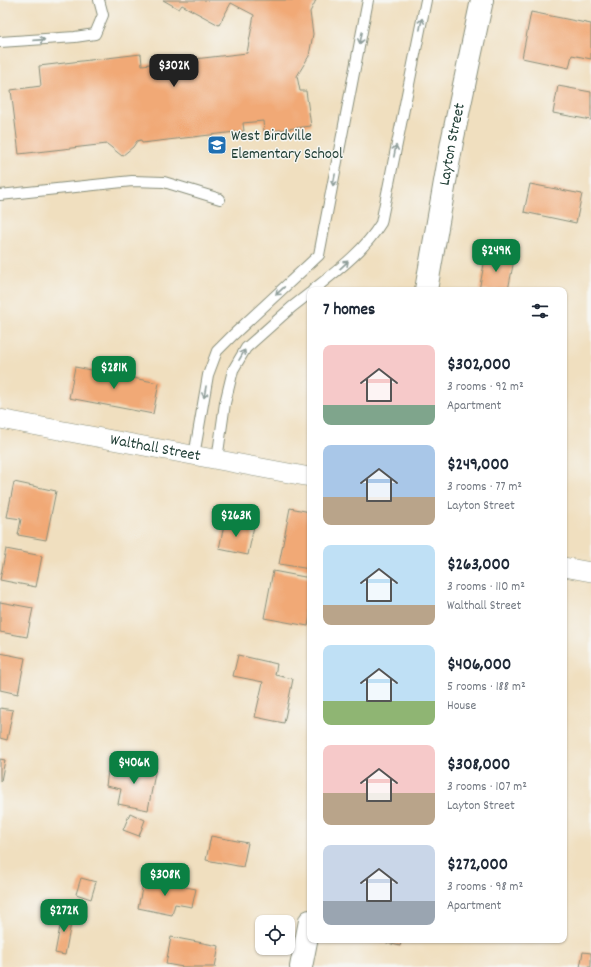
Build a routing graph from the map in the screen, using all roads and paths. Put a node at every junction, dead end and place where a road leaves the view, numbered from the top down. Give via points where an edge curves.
1 (99, 0) edge
2 (368, 0) edge
3 (426, 0) edge
4 (482, 0) edge
5 (0, 42) edge
6 (0, 195) edge
7 (220, 199) dead end
8 (318, 287) edge
9 (427, 287) edge
10 (307, 296) edge
11 (0, 419) edge
12 (194, 456) junction
13 (217, 460) junction
14 (307, 476) edge
15 (567, 568) edge
16 (591, 572) edge
17 (307, 936) edge
18 (301, 967) edge

5 -> 1 lane via 95,34 103,15
2 -> 12 lane via 319,255 217,351 208,375
8 -> 3 lane via 343,267 373,236 381,223
4 - 9 street, Layton Street via 452,142
6 - 7 lane via 132,181 164,182
13 -> 10 lane via 233,370 246,348
11 - 12 street, Walthall Street
12 - 13 street, Walthall Street
13 - 14 street, Walthall Street
15 - 16 street
17 - 18 street

